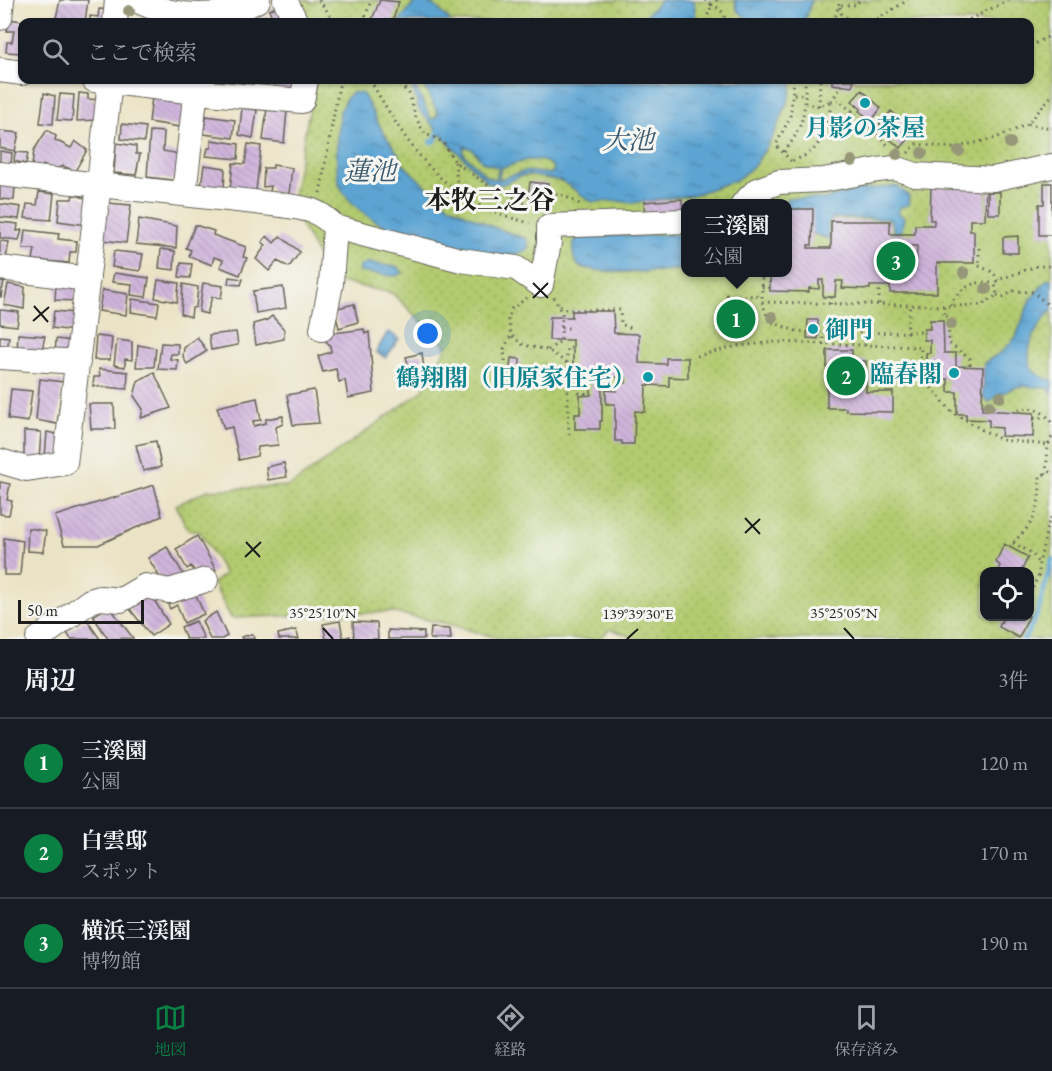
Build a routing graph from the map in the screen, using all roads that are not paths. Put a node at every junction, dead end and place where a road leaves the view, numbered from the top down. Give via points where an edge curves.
1 (2, 0) edge
2 (117, 0) edge
3 (135, 0) edge
4 (258, 0) edge
5 (285, 0) edge
6 (0, 18) edge
7 (115, 18) edge
8 (198, 18) edge
9 (207, 18) edge
10 (294, 18) edge
11 (0, 70) edge
12 (18, 72) edge
13 (105, 84) edge
14 (166, 84) edge
15 (305, 84) edge
16 (196, 86) edge
17 (1052, 166) edge
18 (0, 174) edge
19 (99, 185) junction
20 (184, 194) junction
21 (747, 199) edge
22 (681, 221) edge
23 (335, 227) junction
24 (0, 268) edge
25 (88, 279) junction
26 (322, 329) dead end
27 (0, 357) edge
28 (78, 362) junction
29 (0, 461) edge
30 (206, 580) dead end
31 (38, 639) edge

1 - 6 street
2 - 7 street
3 - 8 street via 155,10
4 - 9 street via 234,12
5 - 10 street
11 - 12 street
13 - 19 street
14 - 16 street
15 - 16 street via 302,101
16 - 20 street
17 - 21 street via 993,179 916,175 890,157 823,180 779,182 757,190
18 - 19 street
19 - 20 street
19 - 25 street
20 - 23 street via 312,210
22 - 23 street via 549,226 549,293 516,268 461,260
23 - 26 street via 332,275
24 - 25 street
25 - 28 street
27 - 28 street
28 - 29 street via 65,463 27,469
30 - 31 street via 169,591 145,586 121,600 90,601

